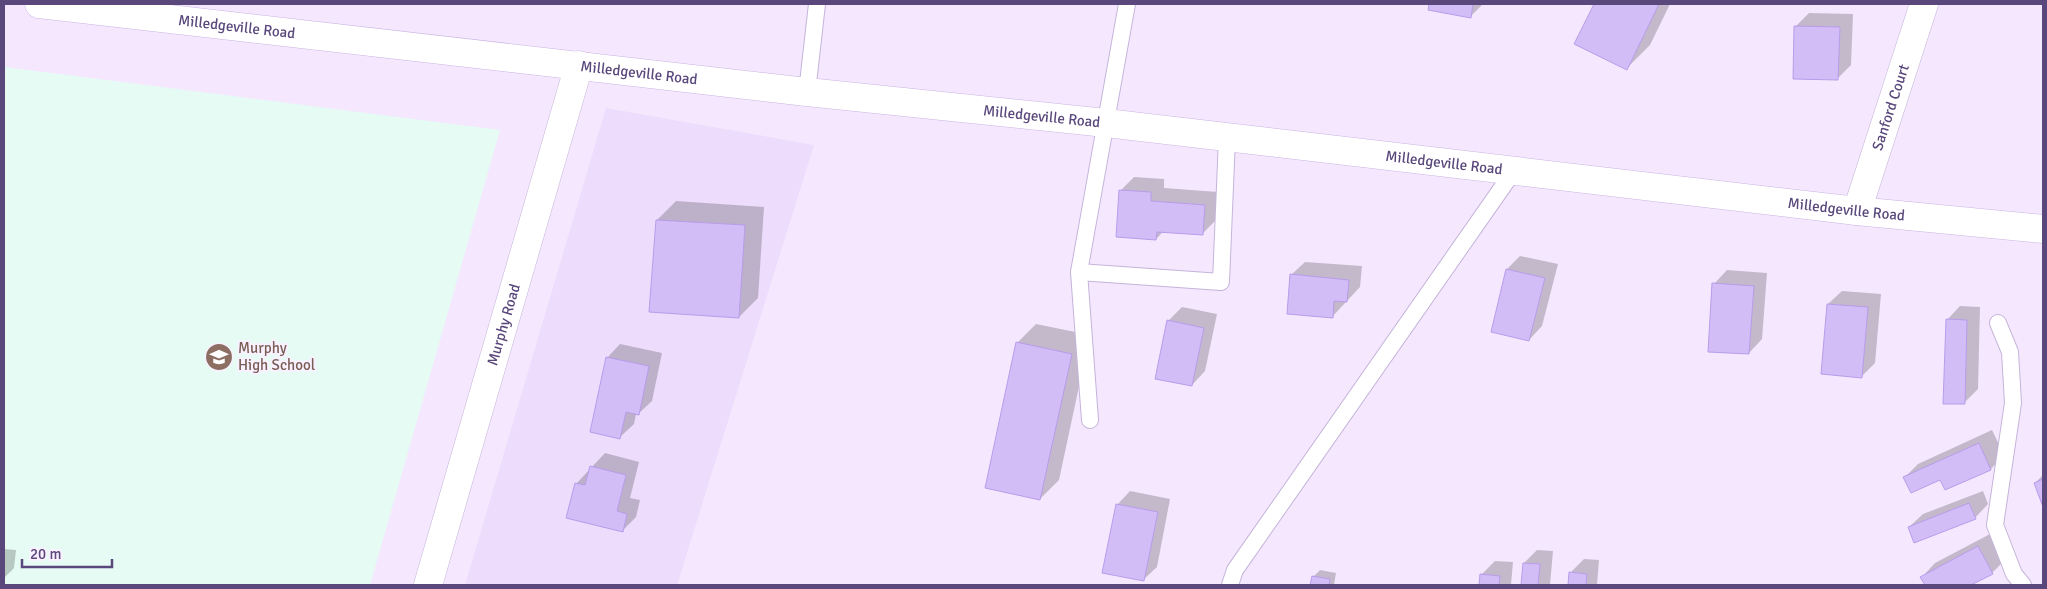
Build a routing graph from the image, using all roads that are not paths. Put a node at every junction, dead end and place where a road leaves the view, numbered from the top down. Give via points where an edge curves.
1 (39, 4) edge
2 (817, 4) edge
3 (1127, 4) edge
4 (1924, 4) edge
5 (580, 65) junction
6 (807, 92) junction
7 (1106, 123) junction
8 (1227, 138) junction
9 (1513, 172) junction
10 (1857, 211) junction
11 (2043, 229) edge
12 (1079, 272) junction
13 (1998, 323) dead end
14 (1090, 420) dead end
15 (428, 585) edge
16 (1230, 585) edge
17 (2022, 585) edge

1 - 5 street, Milledgeville Road
2 - 6 lane
3 - 7 lane
4 - 10 street, Sanford Court
5 - 6 street, Milledgeville Road
5 - 15 street, Murphy Road
6 - 7 street, Milledgeville Road
7 - 8 street, Milledgeville Road
7 - 12 lane
8 - 9 street, Milledgeville Road
8 - 12 lane via 1221,282
9 - 10 street, Milledgeville Road
9 - 16 lane via 1240,562
10 - 11 street, Milledgeville Road
12 - 14 lane
13 - 17 lane via 2010,352 2013,403 1995,525 2014,574

